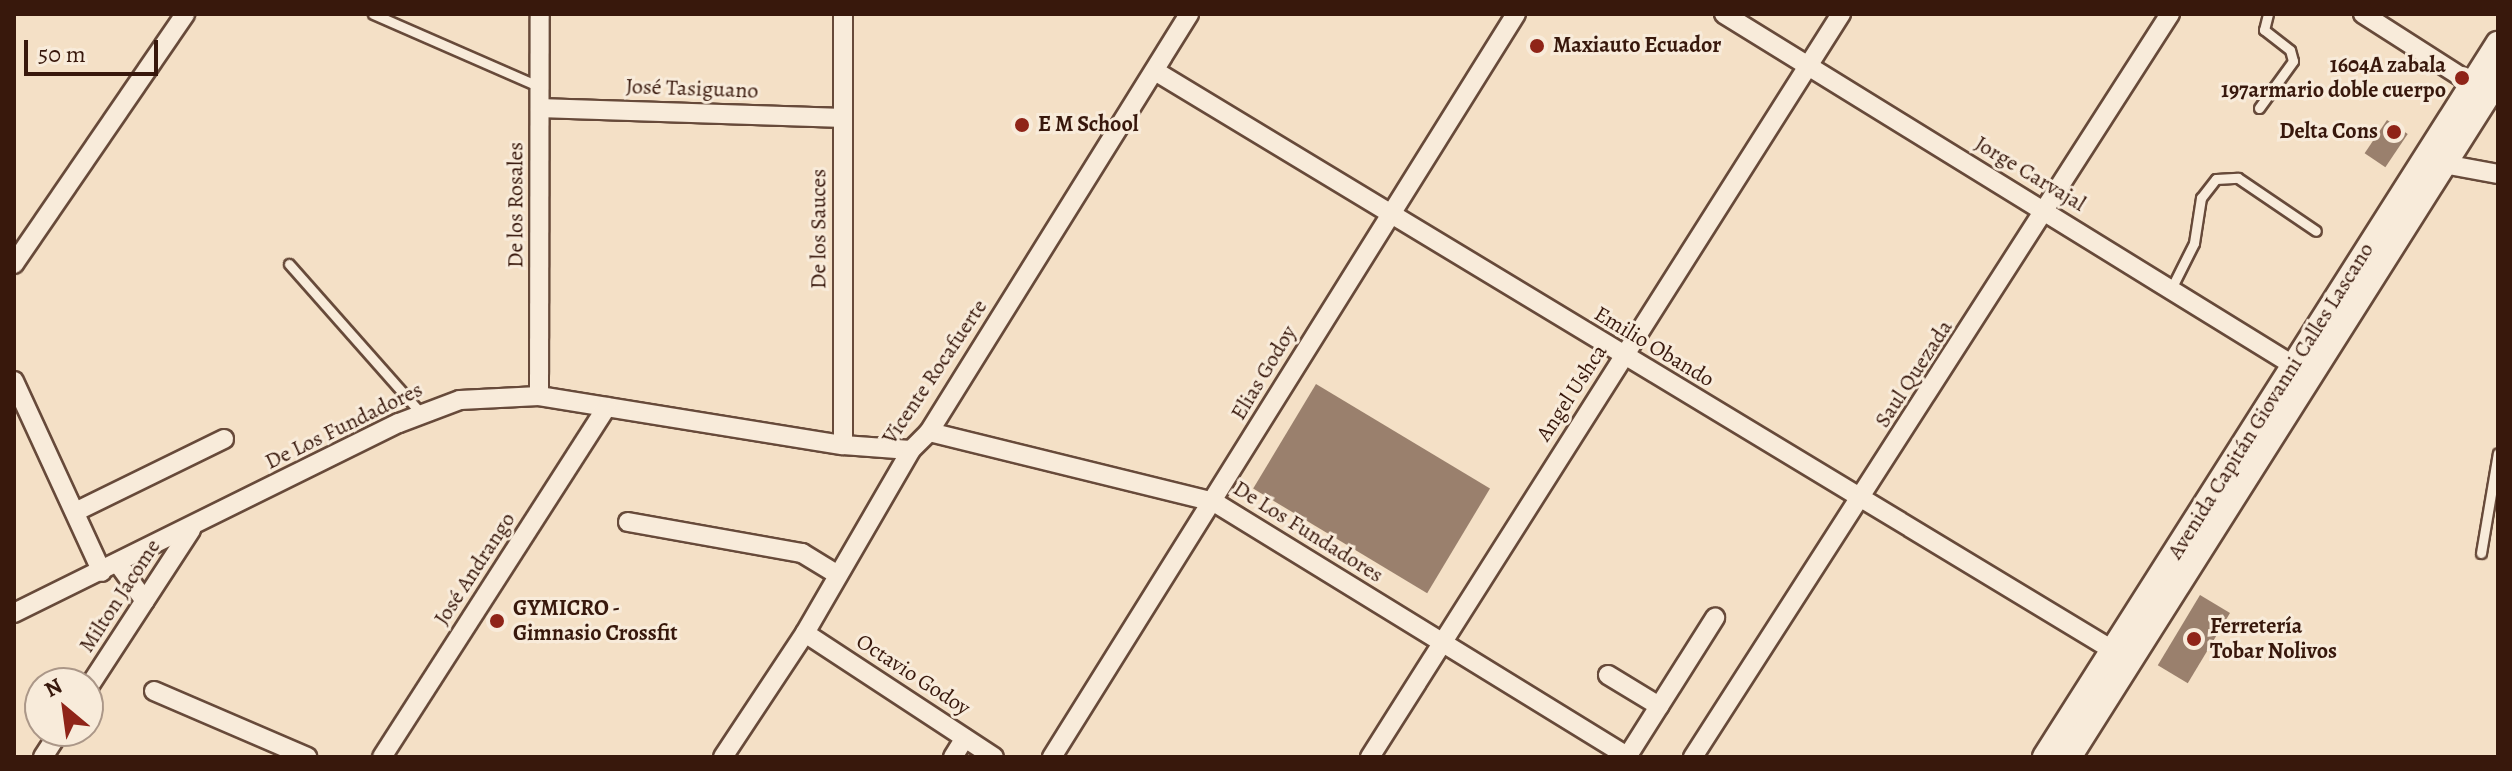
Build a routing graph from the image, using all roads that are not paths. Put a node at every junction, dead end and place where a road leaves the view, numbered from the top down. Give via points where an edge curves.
1 (185, 14) edge
2 (373, 14) edge
3 (540, 14) edge
4 (843, 14) edge
5 (1189, 14) edge
6 (1516, 14) edge
7 (1724, 14) edge
8 (1841, 14) edge
9 (2170, 14) edge
10 (2268, 14) edge
11 (2363, 14) edge
12 (2498, 44) edge
13 (1807, 68) junction
14 (1155, 71) junction
15 (2486, 86) edge
16 (540, 87) junction
17 (540, 108) junction
18 (2259, 108) dead end
19 (843, 118) junction
20 (2444, 164) junction
21 (2498, 174) edge
22 (1390, 211) junction
23 (2047, 212) junction
24 (2316, 231) dead end
25 (14, 264) edge
26 (289, 264) dead end
27 (2171, 289) junction
28 (1624, 357) junction
29 (2302, 371) junction
30 (14, 381) edge
31 (539, 396) junction
32 (607, 407) junction
33 (421, 413) junction
34 (929, 432) junction
35 (224, 439) dead end
36 (843, 445) junction
37 (911, 450) junction
38 (2498, 453) edge
39 (1860, 500) junction
40 (1214, 502) junction
41 (75, 512) junction
42 (628, 522) dead end
43 (192, 529) junction
44 (2481, 553) dead end
45 (111, 569) junction
46 (838, 575) junction
47 (145, 601) junction
48 (14, 613) edge
49 (1715, 618) dead end
50 (805, 633) junction
51 (1441, 642) junction
52 (2122, 655) junction
53 (102, 667) edge
54 (1608, 675) dead end
55 (154, 691) dead end
56 (1659, 706) junction
57 (965, 738) junction
58 (307, 757) edge
59 (382, 757) edge
60 (723, 757) edge
61 (953, 757) edge
62 (994, 757) edge
63 (1052, 757) edge
64 (1370, 757) edge
65 (1627, 757) edge
66 (1693, 757) edge
67 (2045, 757) edge
68 (2069, 757) edge

1 - 25 street
2 - 16 lane
3 - 16 street, De los Rosales
4 - 19 street, De los Sauces
5 - 14 street, Vicente Rocafuerte
6 - 22 street, Elias Godoy
7 - 13 street, Jorge Carvajal
8 - 13 street, Angel Ushca
9 - 23 street, Saul Quezada
10 - 18 lane via 2264,30 2290,50 2293,61
11 - 15 street
12 - 15 main road, Avenida Capitán Giovanni Calles Lascano
13 - 23 street, Jorge Carvajal
13 - 28 street, Angel Ushca
14 - 22 street, Emilio Obando
14 - 34 street, Vicente Rocafuerte
15 - 20 main road
15 - 29 main road, Avenida Capitán Giovanni Calles Lascano
16 - 17 street, De los Rosales
17 - 19 street, José Tasiguano
17 - 31 street, De los Rosales
19 - 36 street, De los Sauces
20 - 21 street
20 - 29 main road
22 - 28 street, Emilio Obando
22 - 40 street, Elias Godoy
23 - 27 street, Jorge Carvajal
23 - 39 street, Saul Quezada
24 - 27 lane via 2238,178 2216,179 2201,198 2194,243
26 - 33 lane
27 - 29 street, Jorge Carvajal
28 - 39 street, Emilio Obando
28 - 51 street, Angel Ushca
29 - 52 main road
30 - 41 street
31 - 32 street, De Los Fundadores
31 - 33 street, De Los Fundadores via 477,397
32 - 36 street, De Los Fundadores
32 - 59 street, José Andrango
33 - 43 street, De Los Fundadores
34 - 37 street, Vicente Rocafuerte
34 - 40 street, De Los Fundadores
35 - 41 street
36 - 37 street, De Los Fundadores
37 - 46 street, Vicente Rocafuerte
38 - 44 lane
39 - 52 street, Emilio Obando
39 - 66 street, Saul Quezada
40 - 51 street, De Los Fundadores
40 - 63 street, Elias Godoy
41 - 45 street
42 - 46 street via 802,553
43 - 45 street, De Los Fundadores
43 - 47 street, Milton Jacome
45 - 47 street
45 - 48 street, De Los Fundadores
46 - 50 street, Vicente Rocafuerte
47 - 53 street, Milton Jacome
49 - 56 street
50 - 57 street, Octavio Godoy
50 - 60 street, Vicente Rocafuerte
51 - 64 street, Angel Ushca
51 - 65 street, De Los Fundadores
52 - 67 main road
52 - 68 main road
54 - 56 street
55 - 58 street
56 - 65 street
57 - 61 street
57 - 62 street, Octavio Godoy

